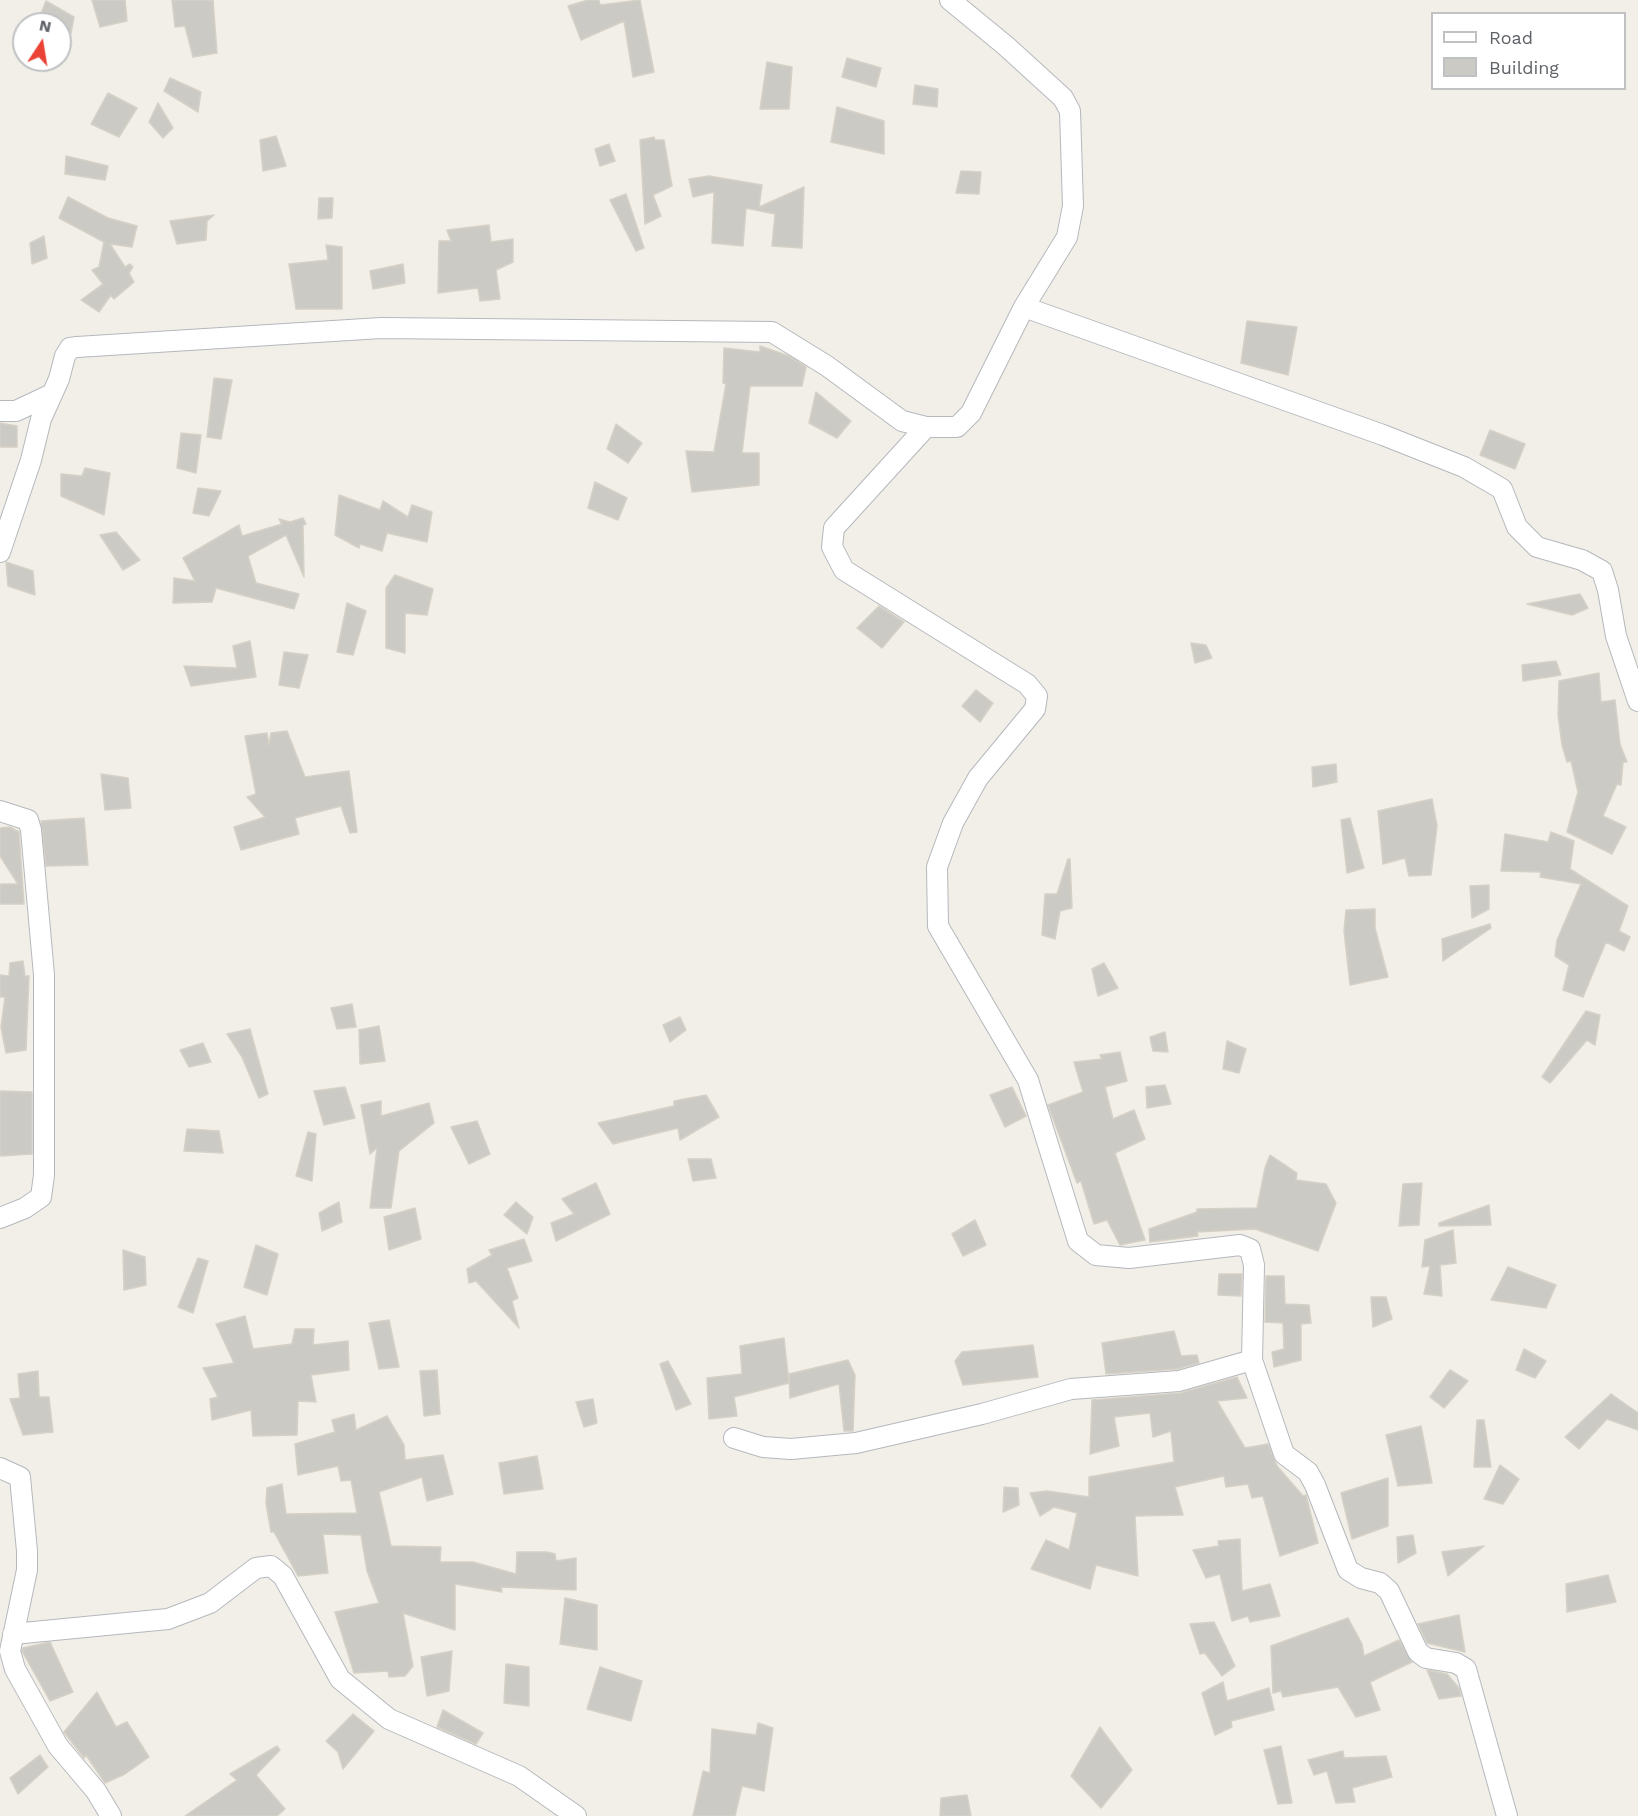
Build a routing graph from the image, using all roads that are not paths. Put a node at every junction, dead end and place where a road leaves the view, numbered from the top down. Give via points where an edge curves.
1 (950, 0) edge
2 (1024, 308) junction
3 (52, 394) junction
4 (0, 411) edge
5 (926, 427) junction
6 (0, 552) edge
7 (1638, 701) edge
8 (0, 811) edge
9 (0, 1218) edge
10 (1252, 1360) junction
11 (734, 1438) dead end
12 (0, 1468) edge
13 (13, 1634) junction
14 (111, 1816) edge
15 (576, 1816) edge
16 (1507, 1816) edge

1 - 2 street via 1063,98 1070,111 1073,206 1067,237
2 - 5 street via 971,413 957,427
2 - 7 street via 1383,435 1464,466 1502,489 1517,527 1537,547 1582,560 1602,571 1616,636
3 - 4 street via 16,411
3 - 5 street via 65,356 70,348 77,347 381,328 772,332 827,366 902,421
3 - 6 street
5 - 10 street via 834,528 832,547 844,570 1027,684 1036,696 1035,709 978,778 953,823 937,867 938,927 1028,1080 1078,1241 1096,1255 1129,1258 1240,1245 1250,1250 1254,1265
8 - 9 street via 28,820 31,830 44,975 45,1175 41,1197
10 - 11 street via 1179,1381 1071,1389 856,1443 791,1449 763,1447
10 - 16 street via 1284,1454 1308,1472 1348,1570 1389,1591 1418,1652 1466,1669
12 - 13 street via 20,1477 27,1551 27,1570
13 - 14 street via 10,1651 15,1669 58,1746 96,1791
13 - 15 street via 168,1619 210,1603 256,1568 270,1566 283,1576 340,1679 389,1719 519,1776

